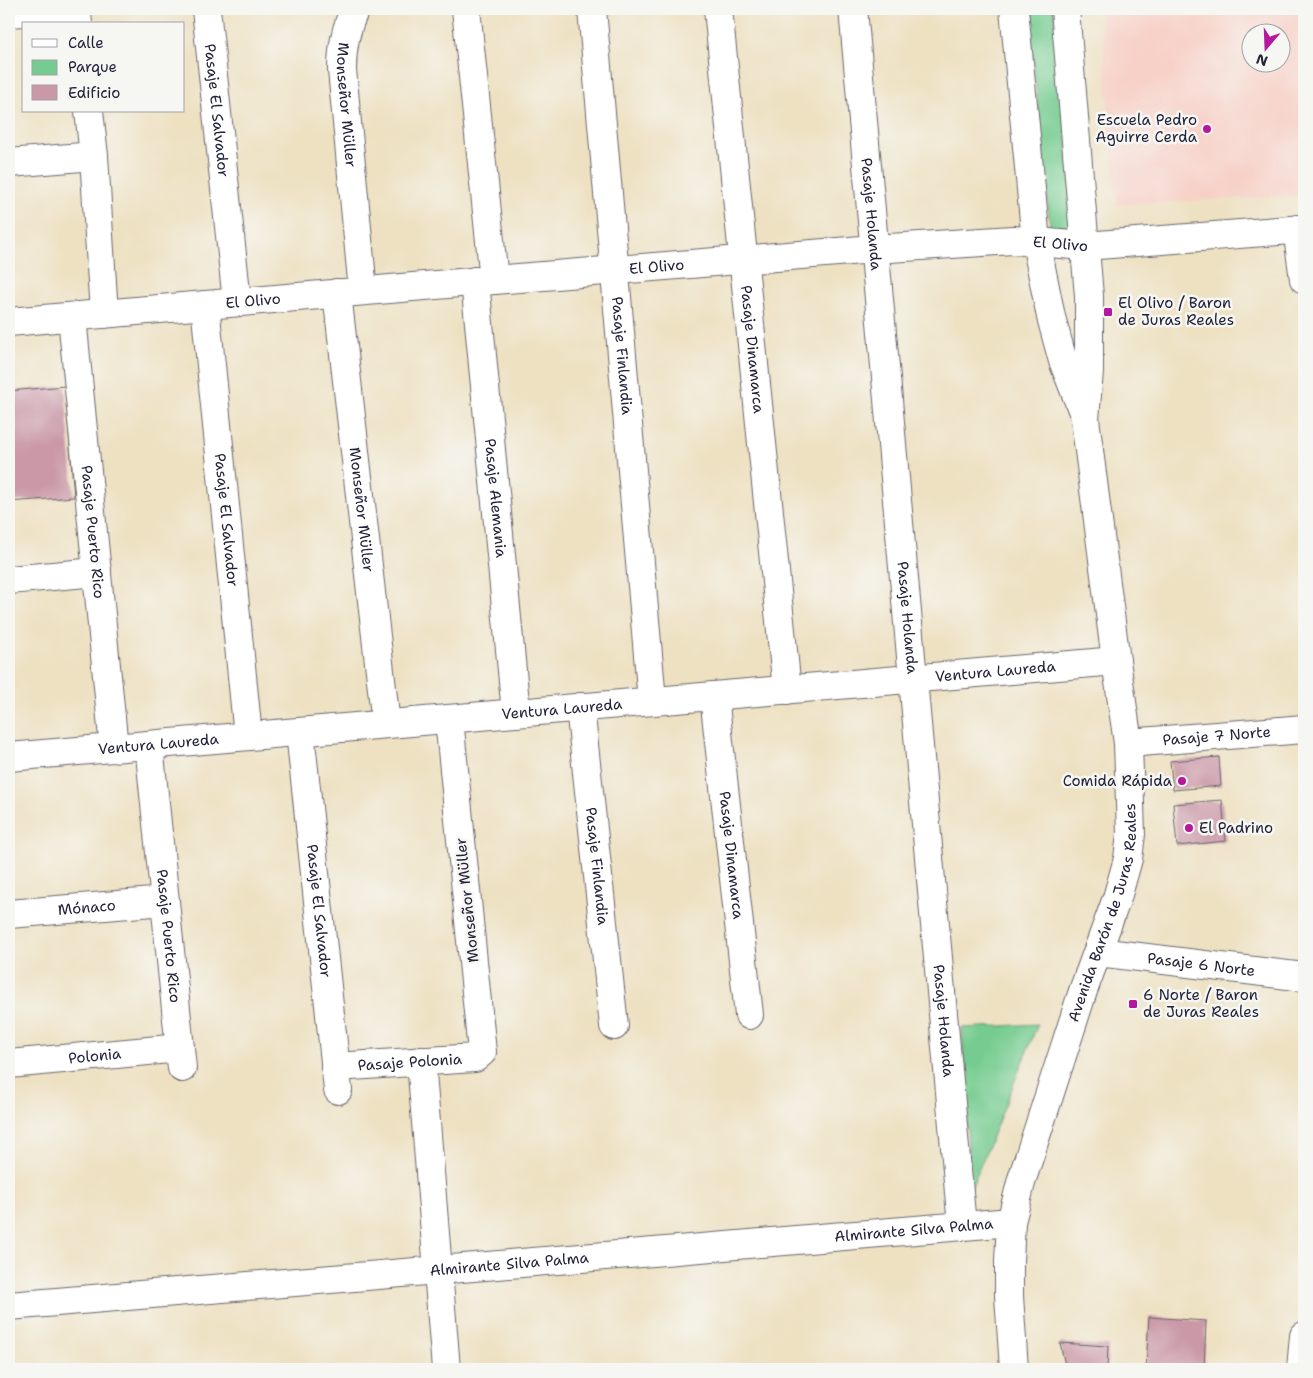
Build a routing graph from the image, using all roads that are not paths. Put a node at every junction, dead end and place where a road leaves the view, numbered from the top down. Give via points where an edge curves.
1 (206, 9) edge
2 (355, 9) edge
3 (466, 9) edge
4 (592, 9) edge
5 (718, 9) edge
6 (853, 9) edge
7 (1014, 9) edge
8 (1064, 9) edge
9 (9, 13) edge
10 (70, 14) edge
11 (89, 112) edge
12 (94, 156) junction
13 (9, 163) edge
14 (1300, 229) edge
15 (1036, 242) junction
16 (1085, 246) junction
17 (874, 249) junction
18 (743, 259) junction
19 (615, 270) junction
20 (1304, 279) edge
21 (484, 280) junction
22 (350, 292) junction
23 (237, 302) junction
24 (205, 305) junction
25 (104, 314) junction
26 (72, 317) junction
27 (9, 322) edge
28 (1086, 419) junction
29 (97, 572) junction
30 (9, 580) edge
31 (1116, 661) junction
32 (913, 679) junction
33 (786, 690) junction
34 (714, 696) junction
35 (652, 701) junction
36 (580, 707) junction
37 (516, 713) junction
38 (449, 719) junction
39 (386, 724) junction
40 (1304, 729) edge
41 (300, 732) junction
42 (248, 736) junction
43 (1128, 743) junction
44 (149, 745) junction
45 (114, 748) junction
46 (9, 757) edge
47 (165, 901) junction
48 (9, 914) edge
49 (1098, 952) junction
50 (1304, 977) edge
51 (750, 1015) dead end
52 (614, 1026) dead end
53 (482, 1052) joint
54 (181, 1058) joint
55 (421, 1061) junction
56 (9, 1064) edge
57 (336, 1078) joint
58 (1011, 1222) junction
59 (962, 1226) junction
60 (438, 1270) junction
61 (9, 1306) edge
62 (1304, 1336) edge
63 (446, 1369) edge
64 (1014, 1369) edge
65 (1301, 1369) edge

1 - 23 street, Pasaje El Salvador
2 - 22 street, Monseñor Müller via 342,51
3 - 21 street, Pasaje Alemania
4 - 19 street, Pasaje Finlandia
5 - 18 street, Pasaje Dinamarca
6 - 17 street, Pasaje Holanda
7 - 15 street, Avenida Barón de Juras Reales
8 - 16 street, Avenida Barón de Juras Reales
9 - 10 street
11 - 12 street
12 - 13 street
12 - 25 street
14 - 16 street, El Olivo
14 - 20 street
15 - 16 street, El Olivo
15 - 17 street, El Olivo via 994,240
15 - 28 street, Avenida Barón de Juras Reales via 1063,360
16 - 28 street, Avenida Barón de Juras Reales via 1090,329
17 - 18 street, El Olivo
17 - 32 street, Pasaje Holanda
18 - 19 street, El Olivo
18 - 33 street, Pasaje Dinamarca
19 - 21 street, El Olivo
19 - 35 street, Pasaje Finlandia
21 - 22 street, El Olivo
21 - 37 street, Pasaje Alemania
22 - 23 street, El Olivo
22 - 39 street, Monseñor Müller
23 - 24 street, El Olivo
24 - 25 street, El Olivo
24 - 42 street, Pasaje El Salvador
25 - 26 street, El Olivo
26 - 27 street, El Olivo
26 - 29 street, Pasaje Puerto Rico
28 - 31 street, Avenida Barón de Juras Reales
29 - 30 street
29 - 45 street, Pasaje Puerto Rico
31 - 32 street, Ventura Laureda
31 - 43 street, Avenida Barón de Juras Reales
32 - 33 street, Ventura Laureda
32 - 59 street, Pasaje Holanda
33 - 34 street, Ventura Laureda
34 - 35 street, Ventura Laureda
34 - 51 street, Pasaje Dinamarca
35 - 36 street, Ventura Laureda
36 - 37 street, Ventura Laureda
36 - 52 street, Pasaje Finlandia
37 - 38 street, Ventura Laureda
38 - 39 street, Ventura Laureda
38 - 53 street, Monseñor Müller
39 - 41 street, Ventura Laureda
40 - 43 street, Pasaje 7 Norte
41 - 42 street, Ventura Laureda
41 - 57 street, Pasaje El Salvador
42 - 44 street, Ventura Laureda
43 - 49 street, Avenida Barón de Juras Reales via 1131,834 1128,859
44 - 45 street, Ventura Laureda
44 - 47 street, Pasaje Puerto Rico
45 - 46 street, Ventura Laureda
47 - 48 street, Mónaco
47 - 54 street, Pasaje Puerto Rico
49 - 50 street, Pasaje 6 Norte
49 - 58 street, Avenida Barón de Juras Reales via 1022,1179
53 - 55 street, Pasaje Polonia via 475,1058
54 - 56 street, Polonia
55 - 57 street, Pasaje Polonia
55 - 60 street
58 - 59 street, Almirante Silva Palma
58 - 64 street, Avenida Barón de Juras Reales via 1009,1296
59 - 60 street, Almirante Silva Palma
60 - 61 street, Almirante Silva Palma
60 - 63 street
62 - 65 street

